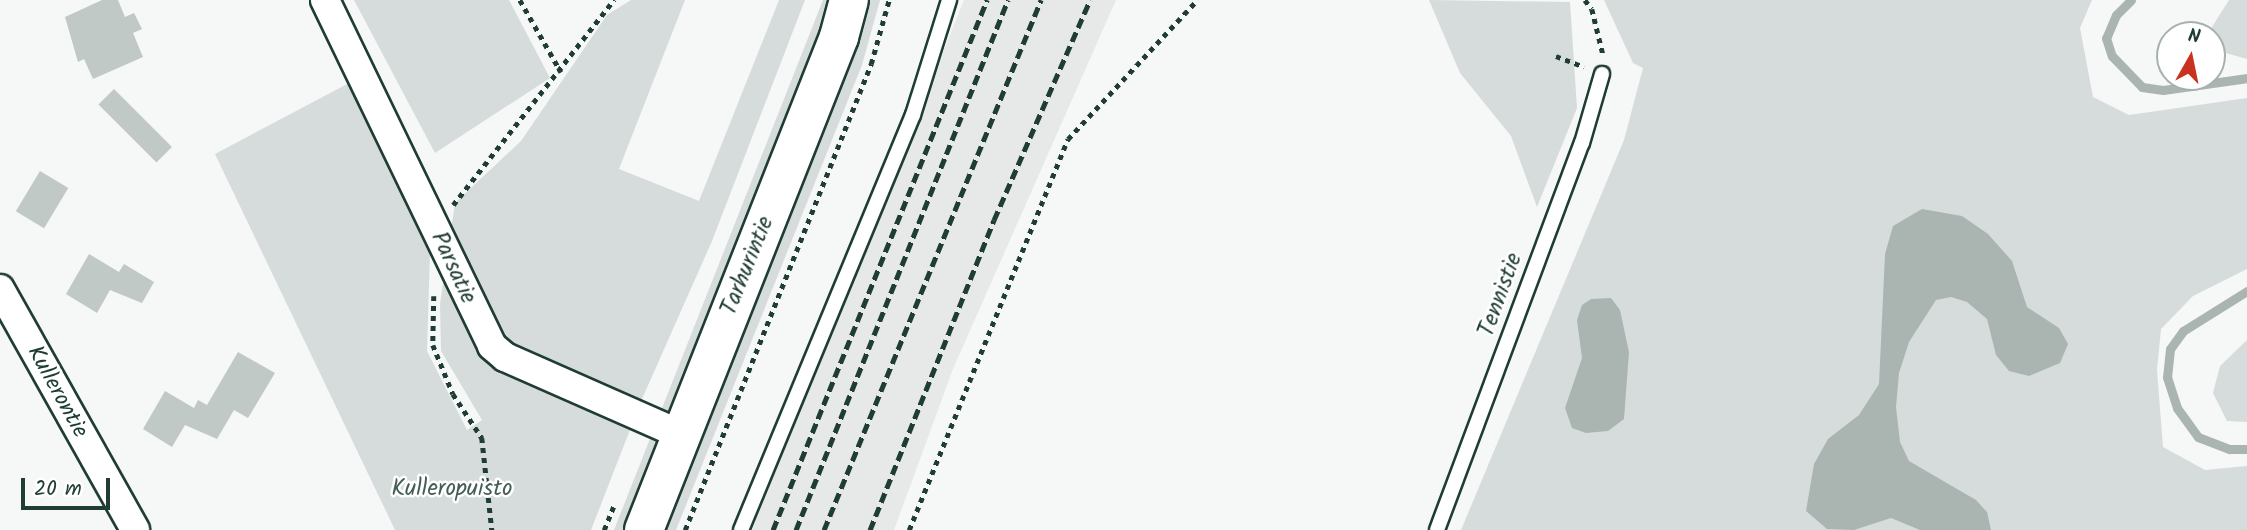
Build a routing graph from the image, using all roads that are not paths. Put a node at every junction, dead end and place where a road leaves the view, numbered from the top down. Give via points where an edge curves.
1 (325, 0) edge
2 (849, 0) edge
3 (949, 0) edge
4 (1602, 74) road end
5 (0, 289) edge
6 (682, 435) junction
7 (135, 530) edge
8 (644, 530) edge
9 (741, 530) edge
10 (1437, 530) edge

1 - 6 street, Parsatie via 486,337 505,358
2 - 6 street, Tarhurintie via 839,37
3 - 9 lane via 913,115
4 - 10 lane, Tennistie via 1582,143
5 - 7 street, Kullerontie
6 - 8 street, Tarhurintie

